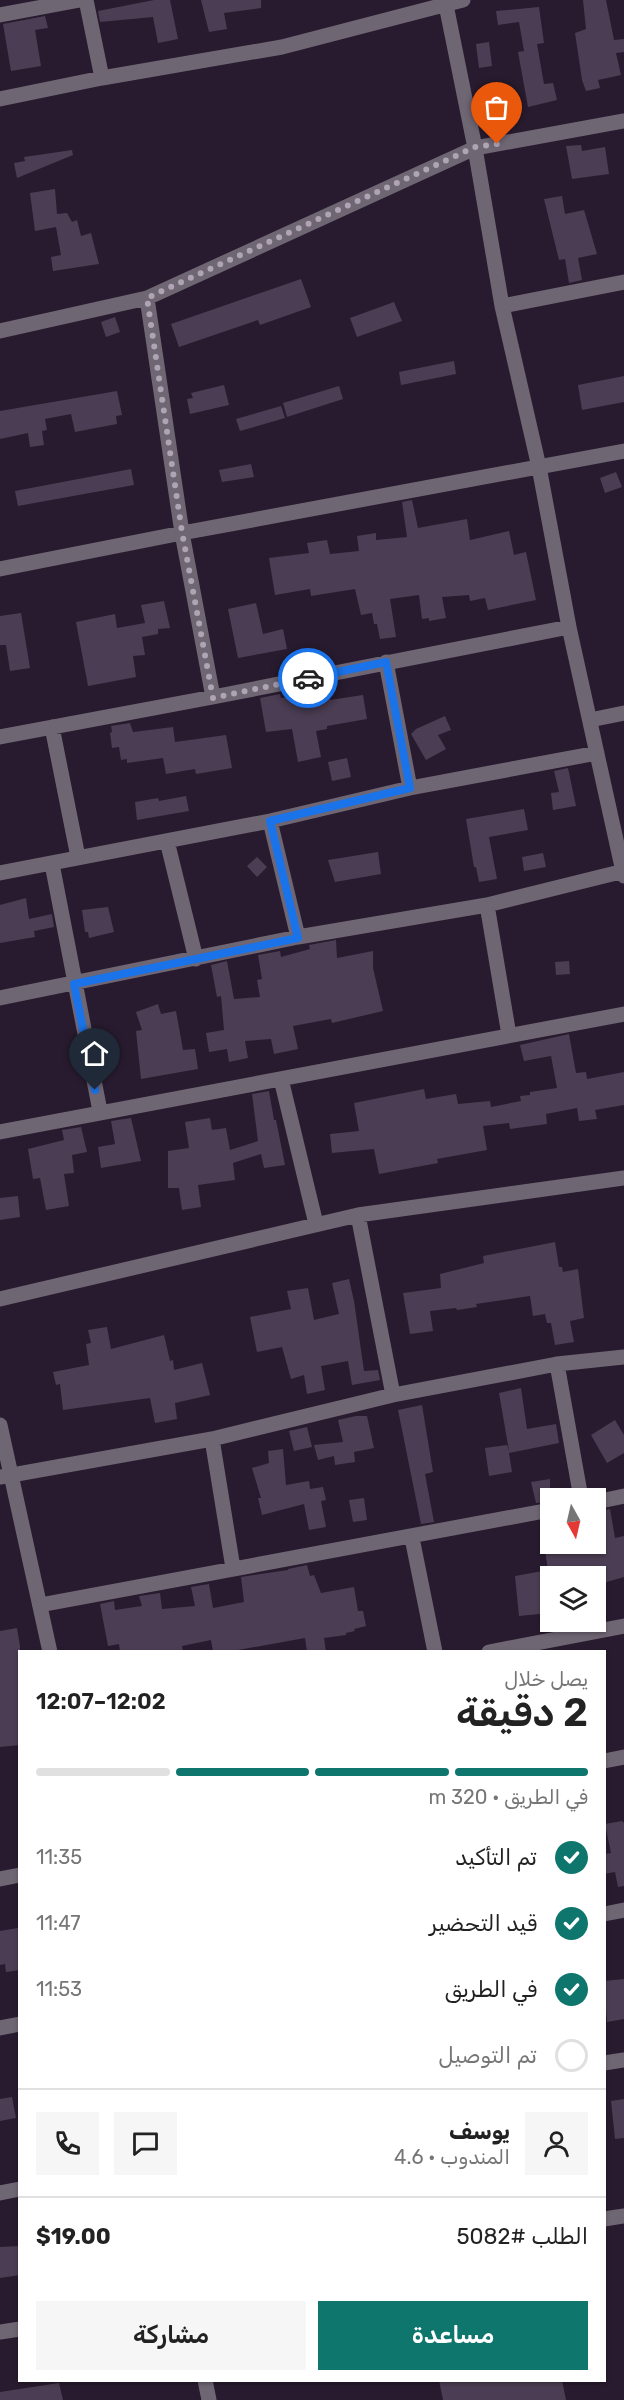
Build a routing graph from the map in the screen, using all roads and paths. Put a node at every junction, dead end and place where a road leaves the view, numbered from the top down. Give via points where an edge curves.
1 (80, 0) edge
2 (86, 0) edge
3 (463, 0) edge
4 (445, 2) edge
5 (0, 15) edge
6 (102, 78) junction
7 (0, 99) edge
8 (624, 121) edge
9 (475, 147) junction
10 (624, 282) edge
11 (147, 298) junction
12 (502, 306) junction
13 (0, 331) edge
14 (624, 451) edge
15 (539, 467) junction
16 (182, 532) junction
17 (0, 569) edge
18 (569, 627) junction
19 (386, 662) junction
20 (213, 698) junction
21 (624, 713) edge
22 (590, 720) junction
23 (52, 727) junction
24 (0, 736) edge
25 (597, 753) junction
26 (410, 788) junction
27 (270, 821) junction
28 (168, 841) junction
29 (78, 857) junction
30 (51, 864) junction
31 (0, 873) edge
32 (624, 873) edge
33 (487, 905) junction
34 (298, 938) junction
35 (196, 958) junction
36 (74, 984) junction
37 (0, 998) edge
38 (624, 1014) edge
39 (509, 1035) junction
40 (281, 1079) junction
41 (99, 1111) junction
42 (0, 1132) edge
43 (624, 1178) edge
44 (358, 1215) junction
45 (316, 1224) junction
46 (0, 1299) edge
47 (624, 1357) edge
48 (556, 1364) junction
49 (393, 1395) junction
50 (0, 1425) edge
51 (212, 1439) junction
52 (6, 1476) edge
53 (579, 1488) edge
54 (624, 1496) edge
55 (606, 1500) edge
56 (540, 1512) edge
57 (412, 1538) junction
58 (233, 1568) junction
59 (40, 1605) junction
60 (624, 1626) edge
61 (50, 1650) edge
62 (435, 1650) edge
63 (499, 1650) edge
64 (624, 1757) edge
65 (606, 1761) edge
66 (18, 1876) edge
67 (0, 1880) edge
68 (624, 1910) edge
69 (606, 1914) edge
70 (18, 2024) edge
71 (0, 2028) edge
72 (624, 2060) edge
73 (606, 2063) edge
74 (18, 2189) edge
75 (0, 2193) edge
76 (624, 2216) edge
77 (606, 2219) edge
78 (18, 2329) edge
79 (0, 2332) edge
80 (205, 2382) edge
81 (209, 2400) edge

1 - 5 street
2 - 6 street
3 - 4 street
4 - 6 street via 282,47
4 - 9 street
6 - 7 street
8 - 9 street
9 - 11 street
9 - 12 street
10 - 12 street
11 - 13 street
11 - 16 street
12 - 15 street
14 - 15 street
15 - 16 street
15 - 18 street
16 - 17 street
16 - 20 street
18 - 19 street
18 - 22 street
19 - 20 street
19 - 26 street
20 - 23 street
21 - 22 street
22 - 25 street
23 - 24 street
23 - 29 street
25 - 26 street
25 - 32 street
26 - 27 street
27 - 28 street
27 - 34 street
28 - 29 street
28 - 35 street
29 - 30 street
30 - 31 street
30 - 36 street
32 - 33 street
33 - 34 street
33 - 39 street
34 - 35 street
35 - 36 street
36 - 37 street
36 - 41 street
38 - 39 street
39 - 40 street
40 - 41 street
40 - 45 street
41 - 42 street
43 - 44 street
44 - 45 street
44 - 49 street
45 - 46 street
47 - 48 street
48 - 49 street
48 - 53 street
49 - 51 street
50 - 52 street
51 - 52 street
51 - 58 street
52 - 59 street
54 - 55 street
56 - 57 street
57 - 58 street
57 - 62 street
58 - 59 street
59 - 61 street
60 - 63 street
64 - 65 street
66 - 67 street
68 - 69 street
70 - 71 street
72 - 73 street
74 - 75 street
76 - 77 street
78 - 79 street
80 - 81 street

